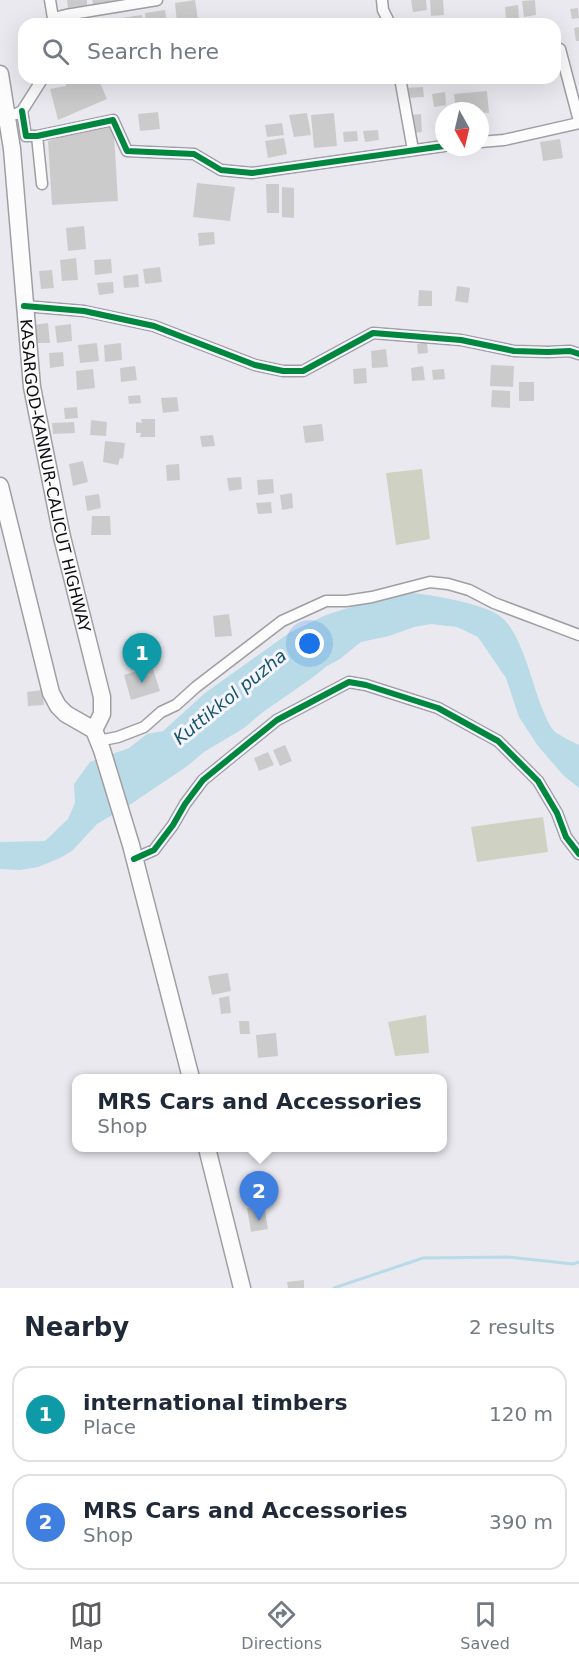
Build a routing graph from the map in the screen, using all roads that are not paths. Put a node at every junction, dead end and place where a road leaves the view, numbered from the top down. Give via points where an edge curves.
1 (50, 0) edge
2 (157, 0) edge
3 (382, 0) edge
4 (53, 18) edge
5 (68, 18) edge
6 (387, 18) edge
7 (561, 53) edge
8 (0, 74) edge
9 (38, 84) edge
10 (401, 84) edge
11 (15, 115) junction
12 (579, 122) edge
13 (37, 136) junction
14 (489, 141) edge
15 (435, 147) edge
16 (413, 150) junction
17 (42, 184) dead end
18 (24, 306) junction
19 (579, 354) edge
20 (0, 486) edge
21 (579, 635) edge
22 (98, 741) junction
23 (133, 852) junction
24 (579, 854) edge
25 (190, 1074) edge
26 (208, 1152) edge
27 (242, 1288) edge

1 - 4 street
2 - 5 street
3 - 6 street
7 - 12 street
8 - 11 highway, KASARGOD-KANNUR-CALICUT HIGHWAY
9 - 11 street
10 - 16 street
11 - 13 street via 26,136
11 - 18 highway, KASARGOD-KANNUR-CALICUT HIGHWAY
12 - 14 street
13 - 16 street via 113,120 127,151 194,154 221,170 252,173
13 - 17 street
15 - 16 street
18 - 19 street via 84,311 154,326 255,365 283,371 303,371 373,333 461,340 514,351
18 - 22 highway, KASARGOD-KANNUR-CALICUT HIGHWAY via 42,448 102,697
20 - 22 highway via 51,693 58,706
21 - 22 street via 448,584 430,582 372,597 326,601 282,621 144,727
22 - 23 highway
23 - 24 street via 154,850 203,780 277,720 349,682 438,708 498,741 538,781 566,837
23 - 25 highway
26 - 27 highway

